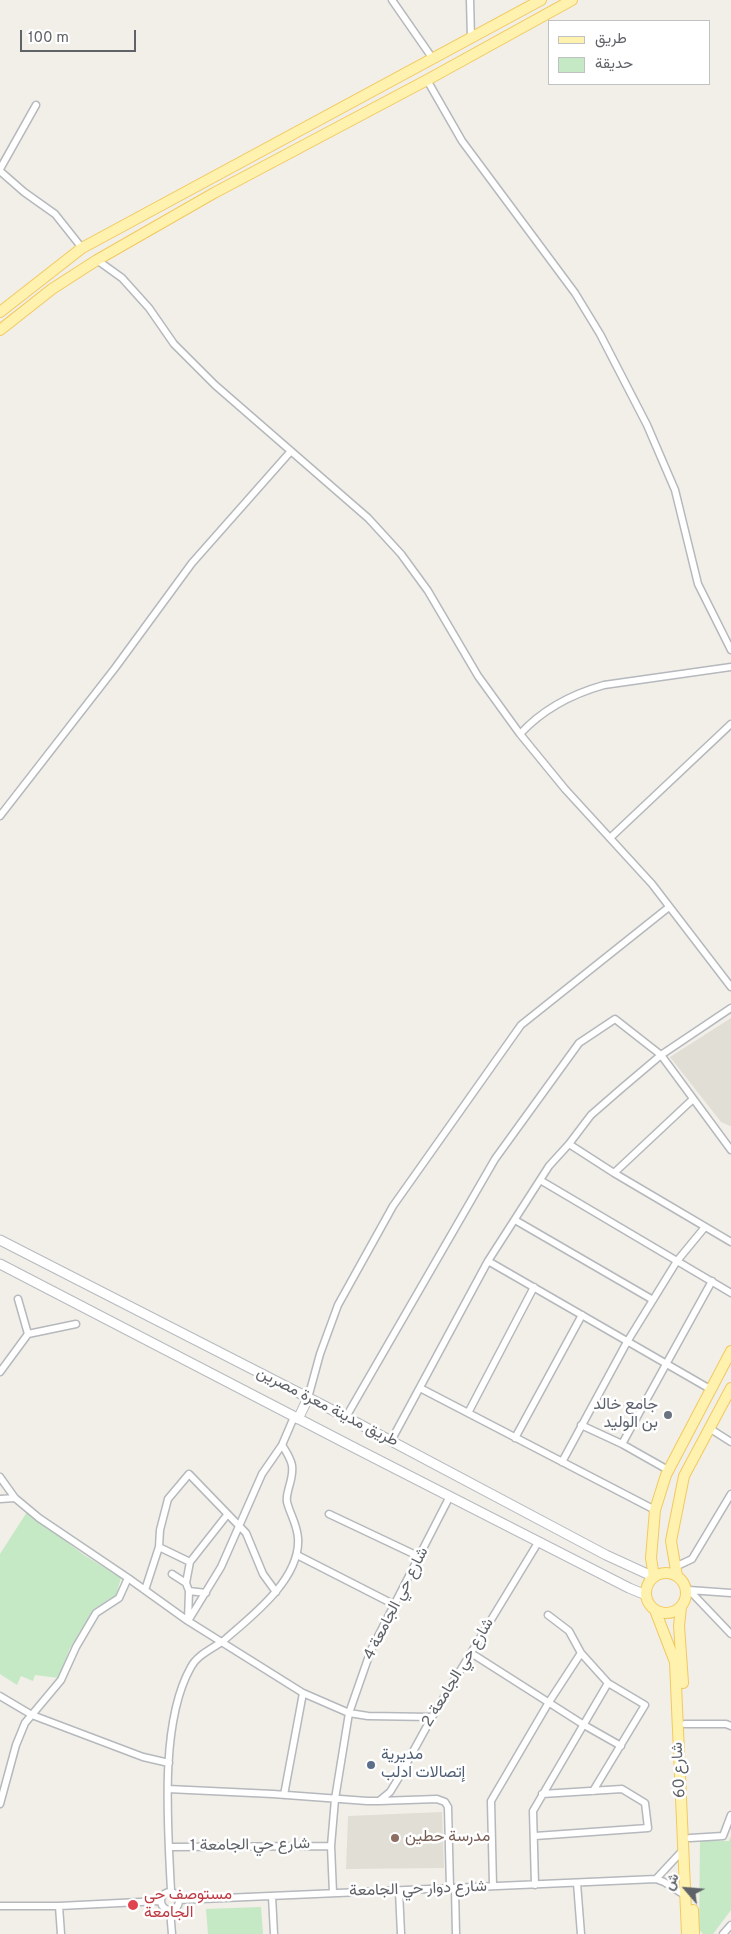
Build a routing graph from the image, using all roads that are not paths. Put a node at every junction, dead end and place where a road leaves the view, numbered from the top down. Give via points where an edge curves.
1 (392, 0) edge
2 (470, 0) edge
3 (541, 0) edge
4 (572, 0) edge
5 (529, 6) junction
6 (537, 19) junction
7 (471, 38) junction
8 (433, 59) junction
9 (427, 80) junction
10 (36, 105) dead end
11 (0, 170) edge
12 (82, 248) junction
13 (97, 260) junction
14 (0, 312) edge
15 (0, 330) edge
16 (291, 451) junction
17 (731, 650) edge
18 (731, 667) edge
19 (731, 724) edge
20 (520, 734) junction
21 (0, 816) edge
22 (610, 838) junction
23 (669, 906) junction
24 (731, 987) edge
25 (731, 1008) edge
26 (661, 1055) junction
27 (693, 1098) junction
28 (569, 1144) junction
29 (731, 1150) edge
30 (614, 1173) junction
31 (540, 1180) junction
32 (515, 1220) junction
33 (705, 1227) junction
34 (0, 1240) edge
35 (731, 1242) edge
36 (488, 1261) junction
37 (677, 1261) junction
38 (0, 1264) edge
39 (712, 1281) junction
40 (534, 1287) junction
41 (731, 1293) edge
42 (18, 1299) dead end
43 (653, 1300) junction
44 (582, 1315) junction
45 (76, 1324) dead end
46 (28, 1334) junction
47 (628, 1342) junction
48 (731, 1351) edge
49 (665, 1363) junction
50 (2, 1366) edge
51 (0, 1372) edge
52 (420, 1388) junction
53 (731, 1388) edge
54 (710, 1389) junction
55 (308, 1398) junction
56 (468, 1414) junction
57 (346, 1417) junction
58 (296, 1418) junction
59 (581, 1425) junction
60 (709, 1428) junction
61 (515, 1438) junction
62 (391, 1441) junction
63 (731, 1442) edge
64 (622, 1444) junction
65 (282, 1445) junction
66 (562, 1462) junction
67 (668, 1470) junction
68 (0, 1476) edge
69 (731, 1494) edge
70 (450, 1496) junction
71 (15, 1498) junction
72 (0, 1499) edge
73 (729, 1504) edge
74 (655, 1510) junction
75 (329, 1514) dead end
76 (227, 1515) junction
77 (239, 1527) junction
78 (652, 1540) junction
79 (671, 1540) junction
80 (539, 1541) junction
81 (159, 1546) junction
82 (297, 1555) junction
83 (420, 1557) junction
84 (190, 1562) junction
85 (172, 1574) dead end
86 (678, 1575) junction
87 (654, 1577) junction
88 (128, 1578) junction
89 (186, 1583) junction
90 (146, 1590) junction
91 (689, 1590) junction
92 (188, 1591) junction
93 (276, 1592) junction
94 (206, 1593) junction
95 (731, 1593) edge
96 (646, 1595) junction
97 (395, 1606) junction
98 (680, 1607) junction
99 (654, 1610) junction
100 (548, 1615) dead end
101 (188, 1621) junction
102 (731, 1634) edge
103 (221, 1642) junction
104 (581, 1652) junction
105 (471, 1653) junction
106 (608, 1684) junction
107 (303, 1693) junction
108 (0, 1696) edge
109 (548, 1702) junction
110 (349, 1713) junction
111 (32, 1715) junction
112 (432, 1717) junction
113 (685, 1724) junction
114 (584, 1725) junction
115 (731, 1726) edge
116 (621, 1746) junction
117 (169, 1763) junction
118 (168, 1789) junction
119 (593, 1792) junction
120 (542, 1794) junction
121 (284, 1795) junction
122 (335, 1799) junction
123 (379, 1801) junction
124 (0, 1804) edge
125 (731, 1815) edge
126 (535, 1836) junction
127 (690, 1838) junction
128 (331, 1846) junction
129 (169, 1847) junction
130 (684, 1849) junction
131 (656, 1879) junction
132 (577, 1883) junction
133 (534, 1885) junction
134 (493, 1886) junction
135 (452, 1888) junction
136 (399, 1890) junction
137 (171, 1891) junction
138 (333, 1893) junction
139 (272, 1896) junction
140 (686, 1896) junction
141 (179, 1900) junction
142 (160, 1901) junction
143 (0, 1906) edge
144 (59, 1906) junction
145 (170, 1910) junction
146 (731, 1924) edge
147 (61, 1934) edge
148 (172, 1934) edge
149 (274, 1934) edge
150 (401, 1934) edge
151 (456, 1934) edge
152 (581, 1934) edge
153 (687, 1934) edge
154 (694, 1934) edge
155 (723, 1934) edge

1 - 8 street
2 - 7 street
3 - 5 main road
4 - 6 main road
5 - 6 main road
5 - 7 main road
6 - 9 main road
7 - 8 main road
8 - 12 main road
9 - 13 main road via 214,193
9 - 17 street via 462,141 575,293 600,334 647,425 675,490 698,584
10 - 11 street
11 - 12 street via 55,214
12 - 14 main road
13 - 15 main road
13 - 16 street via 122,278 149,308 174,344 215,385
16 - 20 street via 368,518 401,554 428,591 478,676
16 - 21 street via 192,563
18 - 20 street via 592,688 557,704
19 - 22 street
20 - 22 street
22 - 23 street
23 - 24 street
23 - 55 street via 521,1025 393,1206 338,1305
25 - 26 street
26 - 27 street
26 - 28 street via 591,1115
26 - 57 street via 615,1019 579,1043 495,1159
27 - 29 street
27 - 30 street
28 - 30 street
28 - 31 street
30 - 33 street
31 - 32 street
31 - 37 street
32 - 36 street
32 - 43 street
33 - 35 street
33 - 37 street
34 - 55 main road, طريق مدينة معرة مصرين
36 - 40 street
36 - 52 street
37 - 39 street
37 - 43 street
38 - 58 main road, طريق مدينة معرة مصرين
39 - 41 street
39 - 49 street
40 - 44 street
40 - 56 street
42 - 46 street
43 - 47 street
44 - 47 street
44 - 61 street
45 - 46 street
46 - 50 street
47 - 49 street
47 - 59 street
48 - 54 main road
49 - 54 street
49 - 64 street
50 - 51 street
52 - 56 street
52 - 62 street
53 - 60 main road
54 - 67 main road
55 - 57 main road, طريق مدينة معرة مصرين
55 - 58 main road
56 - 61 street
57 - 62 main road, طريق مدينة معرة مصرين
58 - 65 street
58 - 70 main road, طريق مدينة معرة مصرين
59 - 64 street
59 - 66 street
60 - 63 street
60 - 79 main road via 684,1476
61 - 66 street
62 - 87 main road, طريق مدينة معرة مصرين via 606,1555
64 - 67 street
65 - 77 street via 265,1469
65 - 82 street via 293,1465 287,1497 298,1530
66 - 74 street
67 - 74 main road
68 - 71 street
69 - 73 street
70 - 80 main road, طريق مدينة معرة مصرين
70 - 83 street, شارع حي الجامعة 4
71 - 72 street
71 - 88 street
73 - 86 street
74 - 78 main road
75 - 83 street
76 - 77 street
76 - 81 street via 189,1474 168,1499
76 - 84 street
77 - 93 street
77 - 94 street
78 - 79 main road
78 - 87 main road
79 - 86 main road
80 - 96 main road, طريق مدينة معرة مصرين
80 - 105 street, شارع حي الجامعة 2
81 - 84 street
81 - 90 street
82 - 93 street
82 - 97 street
83 - 97 street, شارع حي الجامعة 4
84 - 89 street
85 - 89 street
86 - 87 main road via 664,1573
86 - 91 street
86 - 98 main road via 686,1594
87 - 96 main road via 648,1584
88 - 90 street
88 - 111 street via 119,1598 96,1612 61,1680
89 - 92 street
90 - 101 street
91 - 95 street
91 - 102 street
92 - 94 street
92 - 101 street
93 - 103 street
94 - 101 street
96 - 99 main road
97 - 110 street, شارع حي الجامعة 4 via 371,1650
98 - 99 main road via 668,1613
98 - 113 main road, شارع 60
99 - 130 main road, شارع 60 via 675,1662
100 - 104 street via 569,1631
101 - 103 street
103 - 107 street
103 - 117 street via 199,1657 191,1667 172,1728
104 - 106 street
104 - 109 street
105 - 109 street
105 - 112 street, شارع حي الجامعة 2
106 - 114 street
106 - 116 street via 645,1705
107 - 110 street
107 - 121 street
108 - 111 street
109 - 114 street
109 - 134 street via 491,1801
110 - 112 street
110 - 122 street, شارع حي الجامعة 4
111 - 117 street via 143,1757
111 - 124 street via 25,1723 16,1746
112 - 123 street, شارع حي الجامعة 2 via 390,1792
113 - 115 street
113 - 127 main road, شارع 60
114 - 116 street
114 - 120 street
116 - 119 street
117 - 118 street
118 - 121 street
118 - 129 street
119 - 120 street
119 - 126 street via 622,1789 645,1804 648,1828
120 - 126 street via 534,1811
121 - 122 street
122 - 123 street
122 - 128 street, شارع حي الجامعة 4
123 - 135 street via 437,1798 445,1802 448,1807
125 - 127 street via 723,1836
126 - 133 street
127 - 154 main road, شارع 60
128 - 129 street, شارع حي الجامعة 1
128 - 138 street, شارع حي الجامعة 4
129 - 137 street
130 - 131 street
130 - 140 main road, شارع 60
131 - 132 street, شارع دوار حي الجامعة
131 - 140 street
132 - 133 street, شارع دوار حي الجامعة
132 - 152 street
133 - 134 street, شارع دوار حي الجامعة
134 - 135 street, شارع دوار حي الجامعة
135 - 136 street, شارع دوار حي الجامعة
135 - 151 street
136 - 138 street, شارع دوار حي الجامعة
136 - 150 street
137 - 141 street
137 - 142 street via 163,1894
138 - 139 street, شارع دوار حي الجامعة
139 - 141 street, شارع دوار حي الجامعة
139 - 149 street
140 - 153 main road, شارع 60
141 - 145 street via 177,1907
142 - 144 street
142 - 145 street via 163,1908
143 - 144 street
144 - 147 street
145 - 148 street
146 - 155 street

